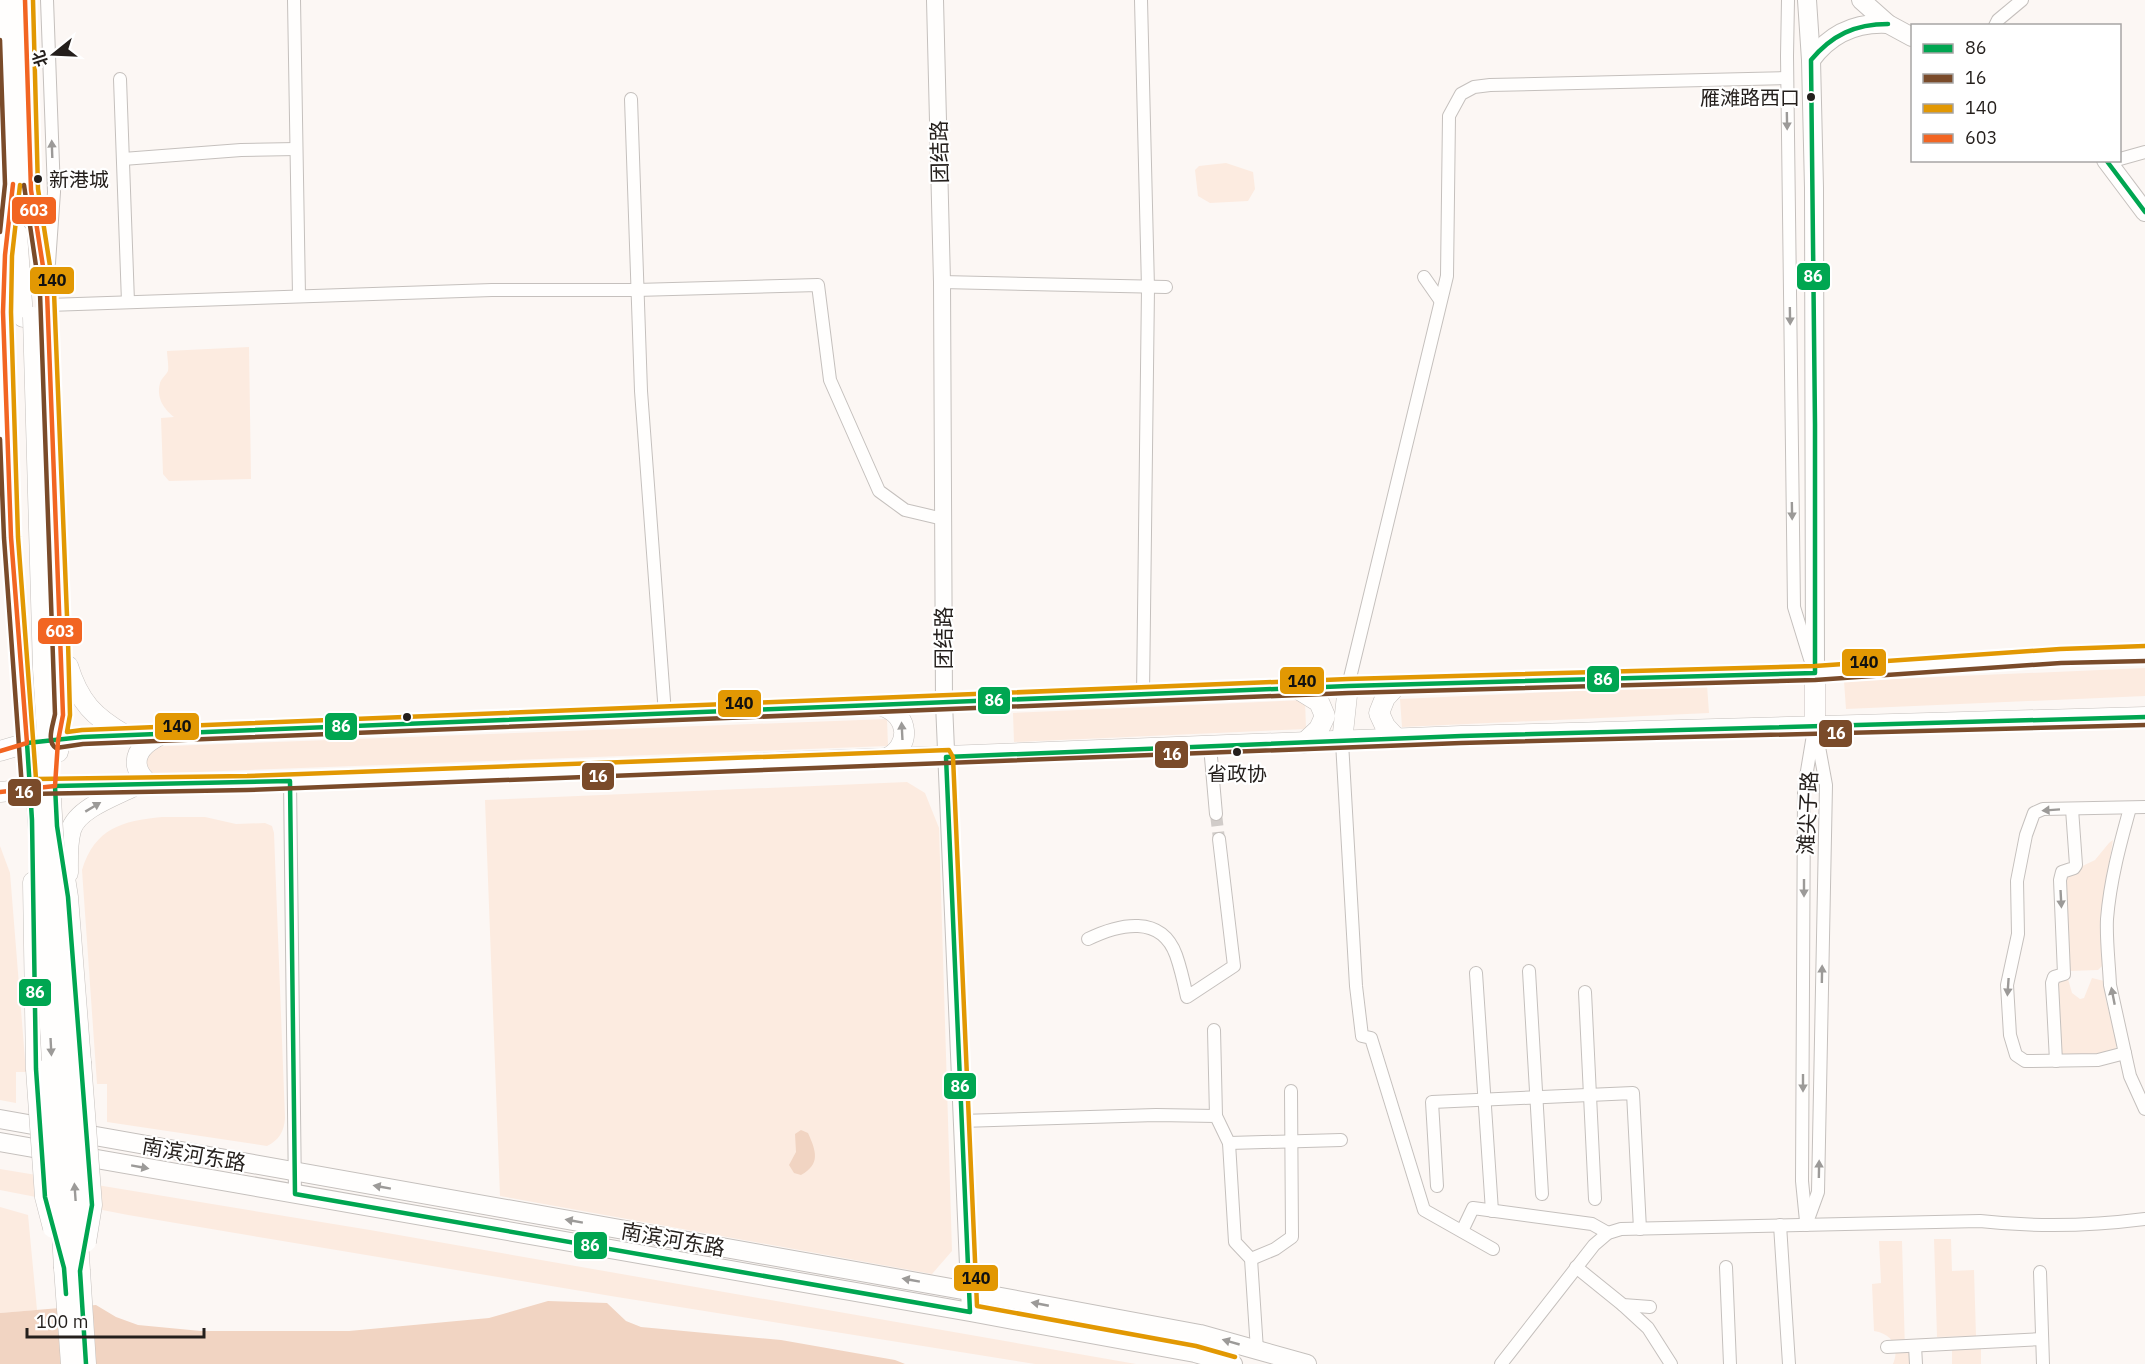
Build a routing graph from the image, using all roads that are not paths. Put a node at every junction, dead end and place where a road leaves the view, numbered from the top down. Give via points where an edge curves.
1 (6, 0) edge
2 (25, 0) edge
3 (47, 0) edge
4 (294, 0) edge
5 (935, 0) edge
6 (1141, 0) edge
7 (1788, 0) edge
8 (1807, 0) edge
9 (1861, 0) edge
10 (2022, 0) edge
11 (1888, 24) junction
12 (1996, 24) edge
13 (1911, 36) edge
14 (1811, 60) junction
15 (1787, 78) junction
16 (120, 79) dead end
17 (631, 99) dead end
18 (296, 149) junction
19 (2145, 152) edge
20 (123, 159) junction
21 (2121, 159) edge
22 (2113, 162) edge
23 (22, 187) junction
24 (2145, 212) edge
25 (3, 248) edge
26 (1424, 277) dead end
27 (942, 282) junction
28 (1166, 287) dead end
29 (1148, 288) junction
30 (636, 290) junction
31 (298, 296) junction
32 (1440, 300) junction
33 (128, 302) junction
34 (38, 308) junction
35 (3, 386) edge
36 (943, 519) junction
37 (6, 537) edge
38 (62, 641) junction
39 (2145, 653) edge
40 (1815, 672) junction
41 (1397, 685) junction
42 (1348, 686) junction
43 (1298, 689) junction
44 (1143, 695) junction
45 (944, 703) junction
46 (882, 706) junction
47 (665, 714) junction
48 (2145, 717) edge
49 (1815, 725) junction
50 (162, 734) junction
51 (125, 735) junction
52 (1397, 739) junction
53 (58, 741) junction
54 (1304, 742) junction
55 (1342, 742) junction
56 (27, 743) junction
57 (1210, 746) junction
58 (1, 750) edge
59 (946, 757) junction
60 (885, 759) junction
61 (290, 781) junction
62 (144, 784) junction
63 (55, 786) junction
64 (29, 787) junction
65 (0, 792) edge
66 (2145, 807) edge
67 (2130, 808) junction
68 (2072, 809) junction
69 (1216, 814) tunnel mouth
70 (1219, 839) tunnel mouth
71 (68, 897) junction
72 (1088, 939) dead end
73 (1529, 971) dead end
74 (1476, 973) dead end
75 (1585, 992) dead end
76 (1214, 1030) dead end
77 (2124, 1053) junction
78 (2056, 1061) junction
79 (1291, 1091) dead end
80 (1590, 1095) junction
81 (1537, 1098) junction
82 (1485, 1100) junction
83 (2145, 1109) edge
84 (1216, 1116) junction
85 (0, 1119) edge
86 (961, 1121) junction
87 (1341, 1140) dead end
88 (0, 1142) edge
89 (1291, 1142) junction
90 (1229, 1143) junction
91 (294, 1172) junction
92 (1437, 1186) dead end
93 (296, 1194) junction
94 (1542, 1194) dead end
95 (1595, 1199) dead end
96 (1492, 1211) junction
97 (2145, 1219) edge
98 (1806, 1225) junction
99 (1780, 1226) junction
100 (1640, 1229) junction
101 (1462, 1231) junction
102 (1608, 1233) junction
103 (1493, 1249) dead end
104 (1251, 1259) junction
105 (1576, 1267) junction
106 (1726, 1267) dead end
107 (72, 1269) junction
108 (2040, 1272) dead end
109 (969, 1290) junction
110 (1623, 1305) junction
111 (1650, 1307) dead end
112 (970, 1312) junction
113 (2042, 1340) junction
114 (1915, 1346) junction
115 (1887, 1347) dead end
116 (1257, 1350) junction
117 (71, 1364) edge
118 (86, 1364) edge
119 (1233, 1364) edge
120 (1307, 1364) edge
121 (1501, 1364) edge
122 (1671, 1364) edge
123 (1730, 1364) edge
124 (1789, 1364) edge
125 (1916, 1364) edge
126 (2043, 1364) edge

1 - 23 main road
2 - 23 main road
34 -> 3 street via 54,192
4 - 18 street
5 - 27 street, 团结路
6 - 29 street
7 - 15 street
8 - 14 main road
9 - 11 main road
10 - 12 street
11 - 13 main road
11 - 14 main road via 1844,30
14 - 40 main road
15 - 32 street via 1490,85 1461,94 1449,116 1447,276
15 -> 40 street via 1794,607
16 - 20 street
17 - 30 street
18 - 20 street
18 - 31 street
19 - 21 street
20 - 33 street
22 - 24 main road
23 - 25 main road
23 - 34 main road
23 - 34 main road
25 - 35 main road
26 - 32 street
27 - 29 street
27 - 36 street, 团结路
28 - 29 street
29 - 44 street
30 - 31 street
30 - 36 street via 818,285 830,380 879,491 905,510
30 - 47 street
31 - 33 street
32 - 42 street
33 - 34 street
34 - 38 main road
34 - 107 main road, bridge via 29,660
35 - 37 main road
36 - 45 street, 团结路
37 - 56 main road
38 - 51 main road via 75,687 87,707 103,723
38 - 53 main road via 63,715
39 - 40 main road
40 - 41 main road
40 - 49 main road
41 - 42 main road
41 - 52 main road via 1381,703 1379,713
42 - 43 main road
42 - 55 main road
43 - 44 main road
43 - 54 main road via 1319,702 1325,716 1319,729
44 - 45 main road
45 - 46 main road
45 - 59 street, 团结路
46 - 47 main road
60 -> 46 main road via 896,752 904,734 898,715
47 - 50 main road
48 - 49 main road
49 - 52 main road
49 -> 98 street, 滩尖子路 via 1804,789 1802,1181
98 -> 49 street, 滩尖子路 via 1818,1192 1826,784
50 - 51 main road
50 - 62 main road via 144,745 138,756
51 - 53 main road
52 - 55 main road
53 - 56 main road
53 - 63 main road
54 - 55 main road
54 - 57 main road
55 - 101 street via 1362,1036 1371,1038 1424,1210
56 - 58 main road
56 - 64 main road
57 - 59 main road
57 - 69 street
59 - 60 main road
59 - 86 street, 团结路
60 - 61 main road
61 - 62 main road
61 - 91 street
62 - 63 main road
71 -> 62 main road via 71,828 89,809
63 - 64 main road
63 - 71 main road
64 - 65 main road
64 - 107 main road, bridge via 36,1069 45,1197
66 - 67 street
67 - 68 street
77 -> 67 street via 2110,985 2108,918 2118,852
68 -> 78 street via 2076,865 2060,875 2064,974 2054,977 2052,983
68 -> 78 street via 2043,809 2034,813 2018,881 2018,934 2007,985 2010,1035 2016,1055 2025,1061
70 - 72 street via 1234,966 1187,997 1176,954 1164,937 1143,926 1122,926
71 - 107 main road, bridge via 92,1205
73 - 81 street
74 - 82 street
75 - 80 street
76 - 84 street
77 - 78 street via 2098,1060
77 - 83 street
79 - 89 street
80 - 81 street
80 - 95 street
80 - 100 street via 1633,1093
81 - 82 street
81 - 94 street
82 - 92 street via 1432,1102
82 - 96 street
84 - 86 street
84 - 90 street
85 - 91 main road, 南滨河东路
86 - 109 street, 团结路
87 - 89 street
88 -> 93 main road, 南滨河东路
89 - 90 street
89 - 104 street via 1292,1237
90 - 104 street via 1234,1242
91 - 93 street
109 -> 91 main road, 南滨河东路
93 - 112 main road, 南滨河东路
96 - 101 street via 1473,1209
96 - 102 street via 1592,1224
97 - 98 street via 2072,1224 1980,1221
98 - 99 street
99 - 100 street
99 - 124 street
100 - 102 street
101 - 103 street
102 - 105 street
104 - 116 street
105 - 110 street
105 - 121 street
106 - 123 street
107 - 117 main road
107 - 118 main road
108 - 113 street
109 - 112 street, 团结路
116 -> 109 main road, 南滨河东路 via 1200,1334
110 - 111 street
110 - 122 street via 1648,1328
112 - 119 main road, 南滨河东路 via 1195,1353
113 - 114 street
113 - 126 street
114 - 115 street
114 - 125 street
116 - 120 main road, 南滨河东路

